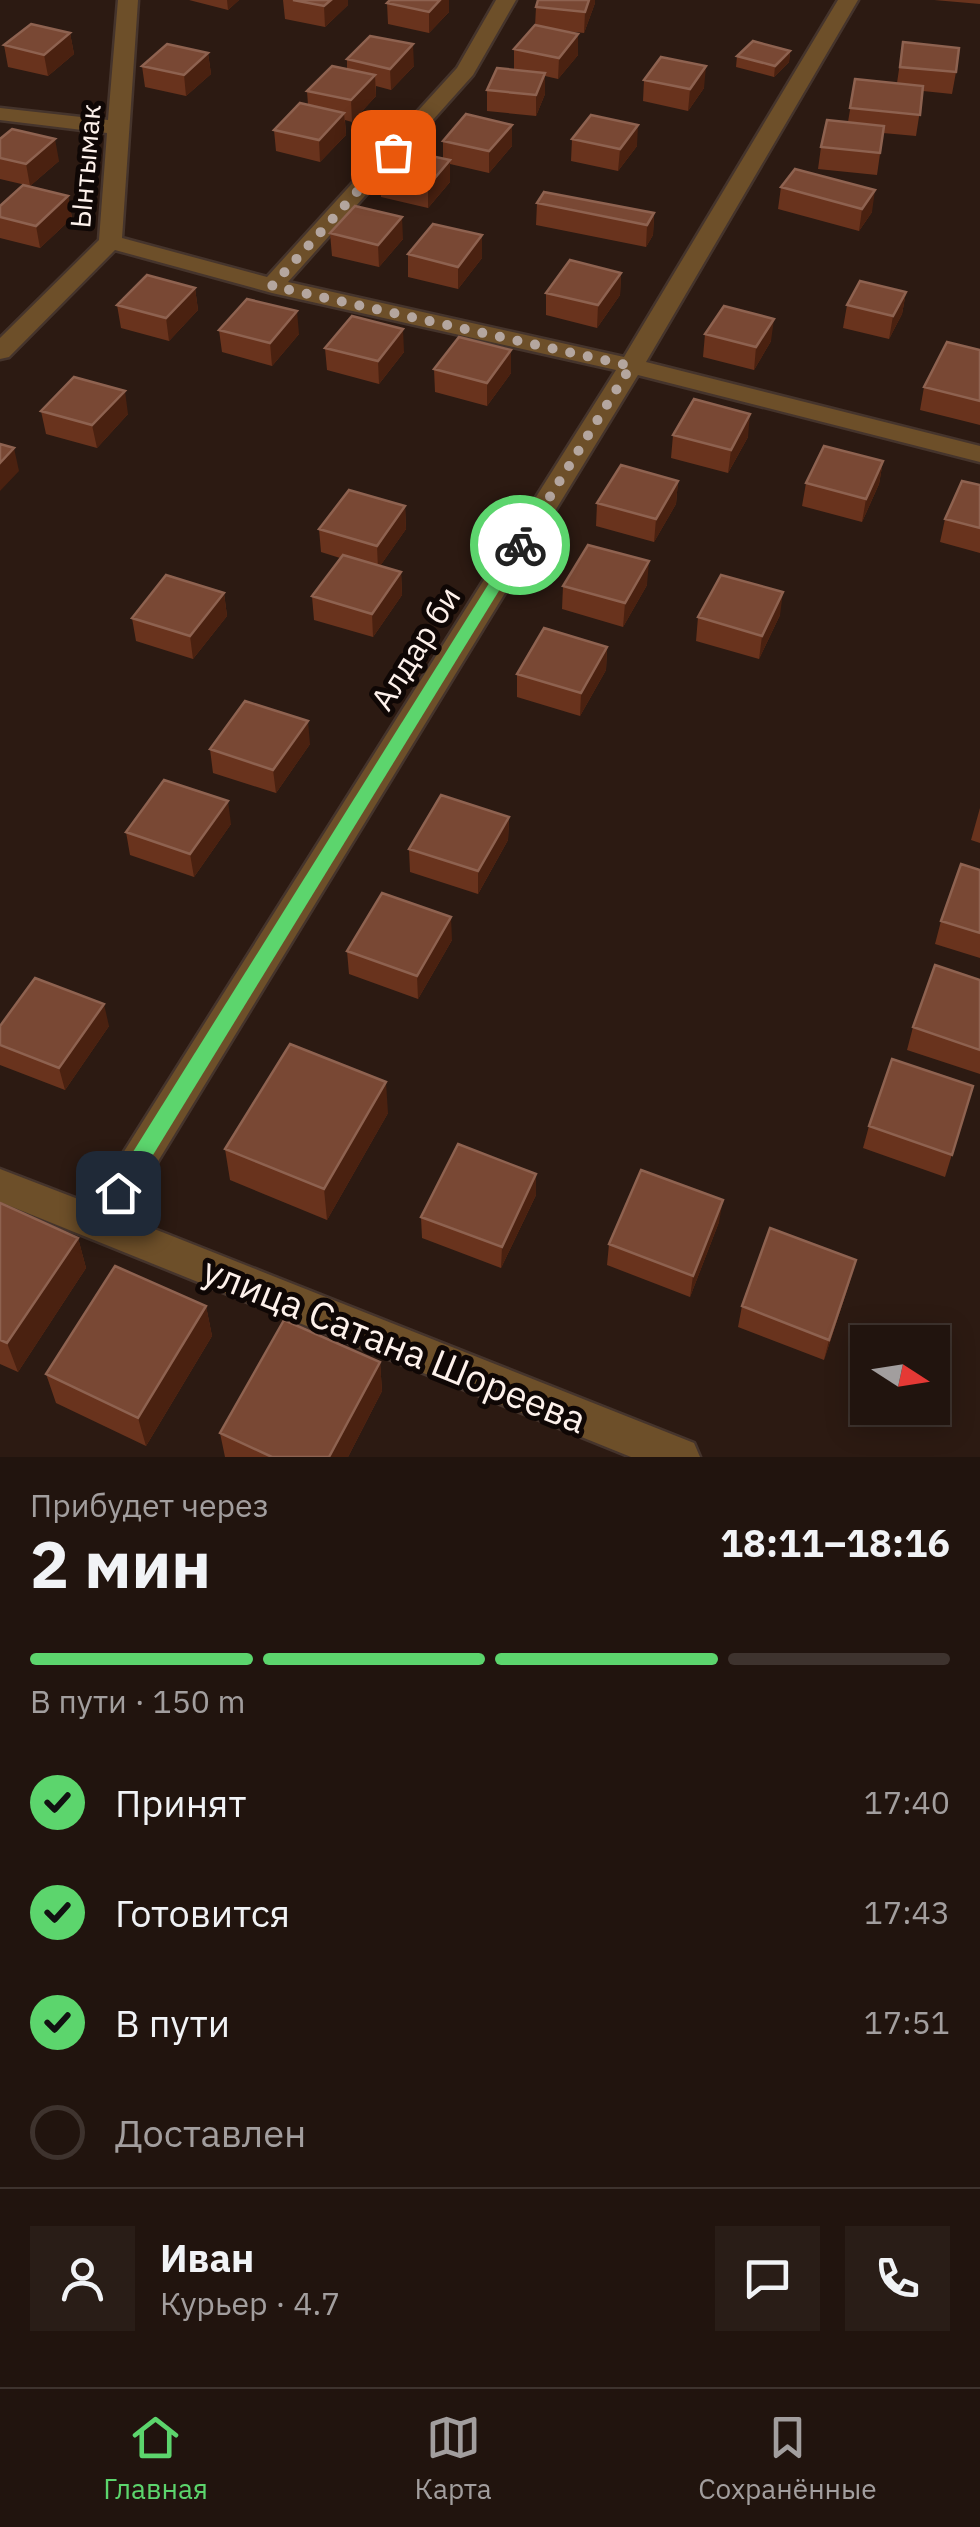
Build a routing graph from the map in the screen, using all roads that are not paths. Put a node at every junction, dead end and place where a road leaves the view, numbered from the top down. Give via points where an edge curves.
1 (128, 0) edge
2 (506, 0) edge
3 (848, 0) edge
4 (0, 114) edge
5 (118, 128) junction
6 (110, 242) junction
7 (272, 286) junction
8 (0, 352) edge
9 (631, 366) junction
10 (980, 454) edge
11 (0, 1185) edge
12 (98, 1226) junction
13 (680, 1457) edge

1 - 5 street, Ынтымак
2 - 7 street via 466,71
3 - 9 street, Алдар би
4 - 5 street
5 - 6 street, Ынтымак
6 - 7 street
6 - 8 street, Ынтымак
7 - 9 street
9 - 10 street
9 - 12 street, Алдар би
11 - 12 street, улица Сатана Шореева
12 - 13 street, улица Сатана Шореева

